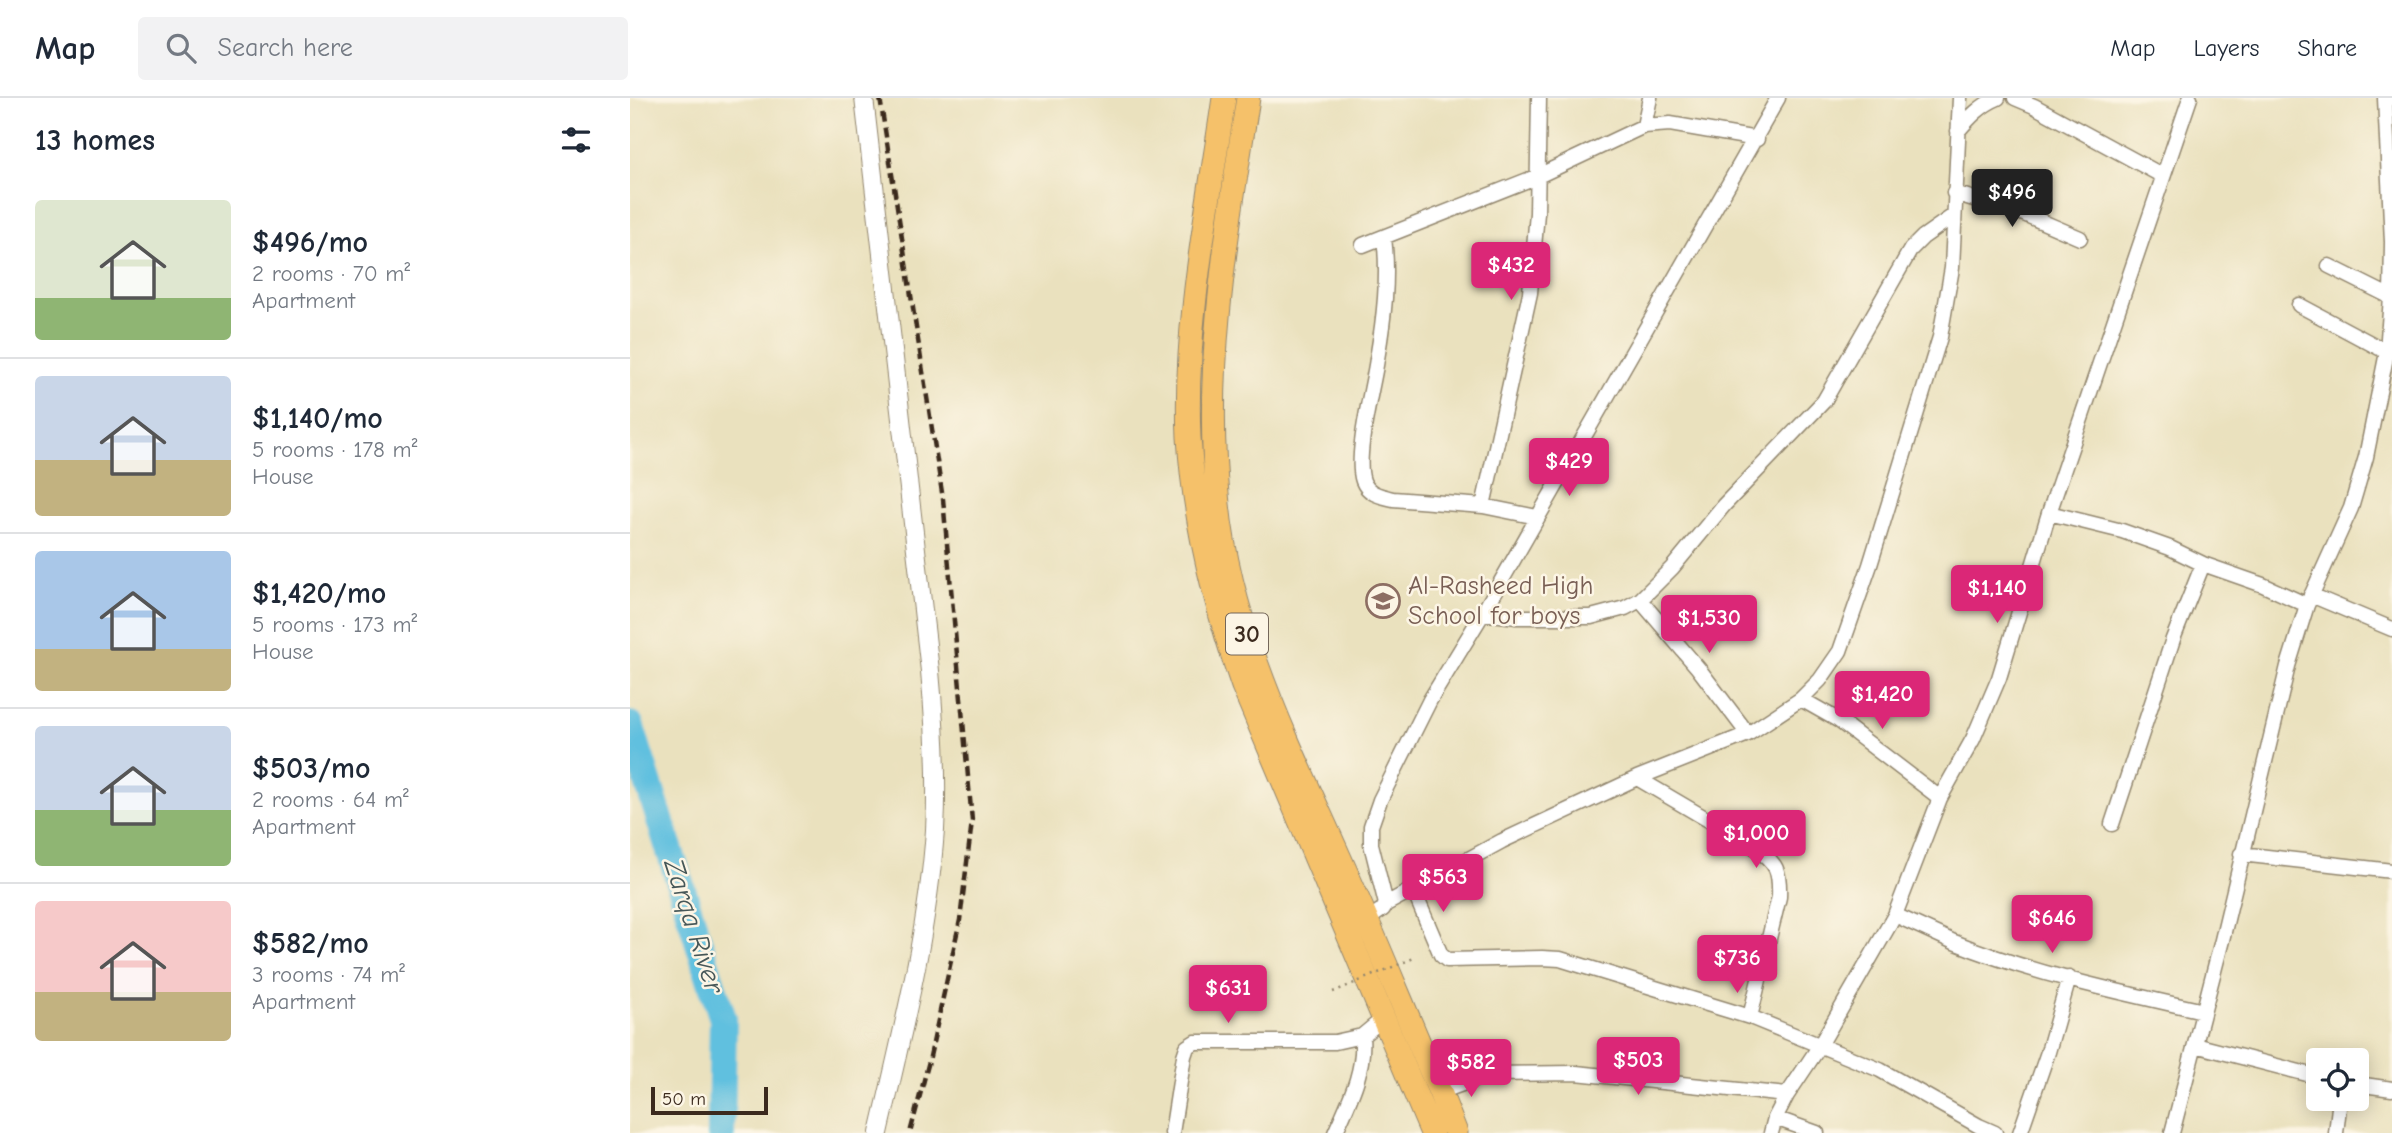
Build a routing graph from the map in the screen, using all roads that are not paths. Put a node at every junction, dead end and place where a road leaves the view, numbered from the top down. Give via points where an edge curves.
1 (864, 98) edge
2 (1224, 98) edge
3 (1248, 98) edge
4 (1539, 98) edge
5 (1650, 98) edge
6 (1778, 98) edge
7 (1960, 98) edge
8 (1998, 98) edge
9 (2015, 98) edge
10 (2190, 98) edge
11 (2385, 98) edge
12 (1644, 126) junction
13 (1958, 131) junction
14 (1757, 139) junction
15 (1538, 176) junction
16 (2163, 176) junction
17 (1954, 193) junction
18 (1220, 206) junction
19 (1953, 216) junction
20 (1384, 237) junction
21 (2080, 238) dead end
22 (2392, 242) edge
23 (1363, 245) dead end
24 (2329, 266) dead end
25 (2391, 297) edge
26 (2299, 305) dead end
27 (2389, 344) edge
28 (1483, 506) junction
29 (2049, 513) junction
30 (1537, 517) junction
31 (2203, 564) junction
32 (1640, 600) junction
33 (2309, 600) junction
34 (1483, 612) junction
35 (2392, 629) edge
36 (1801, 699) junction
37 (1748, 734) junction
38 (1637, 778) junction
39 (1940, 798) junction
40 (2112, 824) dead end
41 (2241, 854) junction
42 (2392, 871) edge
43 (1413, 889) junction
44 (1386, 904) junction
45 (1895, 915) junction
46 (1367, 920) junction
47 (2069, 978) junction
48 (2203, 1011) junction
49 (1385, 1017) junction
50 (1750, 1017) junction
51 (1362, 1036) junction
52 (2195, 1045) junction
53 (1819, 1047) junction
54 (2306, 1074) edge
55 (2369, 1086) edge
56 (2392, 1089) edge
57 (1440, 1092) junction
58 (1787, 1095) junction
59 (2339, 1111) edge
60 (1776, 1118) junction
61 (879, 1133) edge
62 (1172, 1133) edge
63 (1335, 1133) edge
64 (1432, 1133) edge
65 (1456, 1133) edge
66 (1771, 1133) edge
67 (1817, 1133) edge
68 (1995, 1133) edge
69 (2020, 1133) edge
70 (2172, 1133) edge
71 (2336, 1133) edge

1 - 61 street via 930,671 936,761 935,827 926,902
2 - 18 main road, 30
3 - 18 main road, 30
4 - 15 street
5 - 12 street
6 - 14 street
7 - 13 street
8 - 13 street via 1972,114
9 - 16 street
10 - 16 street
11 - 22 street
12 - 14 street via 1670,124
12 - 15 street
13 - 17 street
14 - 30 street
15 - 20 street
15 - 28 street via 1530,293
16 - 29 street
17 - 19 street
17 - 21 street via 2024,214
18 - 46 main road, 30 via 1213,405 1218,506 1227,554 1256,662
18 - 49 main road, 30 via 1191,350 1192,470 1204,548 1243,687
19 - 32 street via 1911,249 1824,401
19 - 36 street via 1952,268 1940,337 1878,540 1840,651
20 - 23 street
20 - 28 street via 1387,282 1364,430 1362,477 1367,489 1379,496
22 - 25 street
24 - 25 street
25 - 27 street
26 - 27 street
27 - 33 street via 2351,508
28 - 30 street
29 - 31 street via 2122,531
29 - 39 street via 1999,678 1973,739
30 - 34 street
31 - 33 street
31 - 40 street
32 - 34 street via 1591,617
32 - 37 street
33 - 35 street
33 - 41 street
34 - 44 street via 1430,700 1374,816 1371,844
36 - 37 street
36 - 39 street via 1838,720
37 - 38 street
38 - 43 street
38 - 50 street via 1773,861 1780,876 1779,897
39 - 45 street
41 - 42 street
41 - 48 street
43 - 44 street
43 - 50 street via 1447,960 1560,959
44 - 46 street
45 - 47 street via 1955,942
45 - 53 street
46 - 57 main road, 30
47 - 48 street
47 - 69 street
48 - 52 street
49 - 51 street
49 - 64 main road, 30
50 - 53 street
51 - 62 street via 1335,1042 1195,1042 1184,1056
51 - 63 street via 1357,1080
52 - 54 street
52 - 70 street
53 - 58 street
53 - 68 street via 1880,1070
55 - 56 street
57 - 58 street via 1490,1074 1576,1073
57 - 65 main road, 30
58 - 60 street
59 - 71 street
60 - 66 street
60 - 67 street

